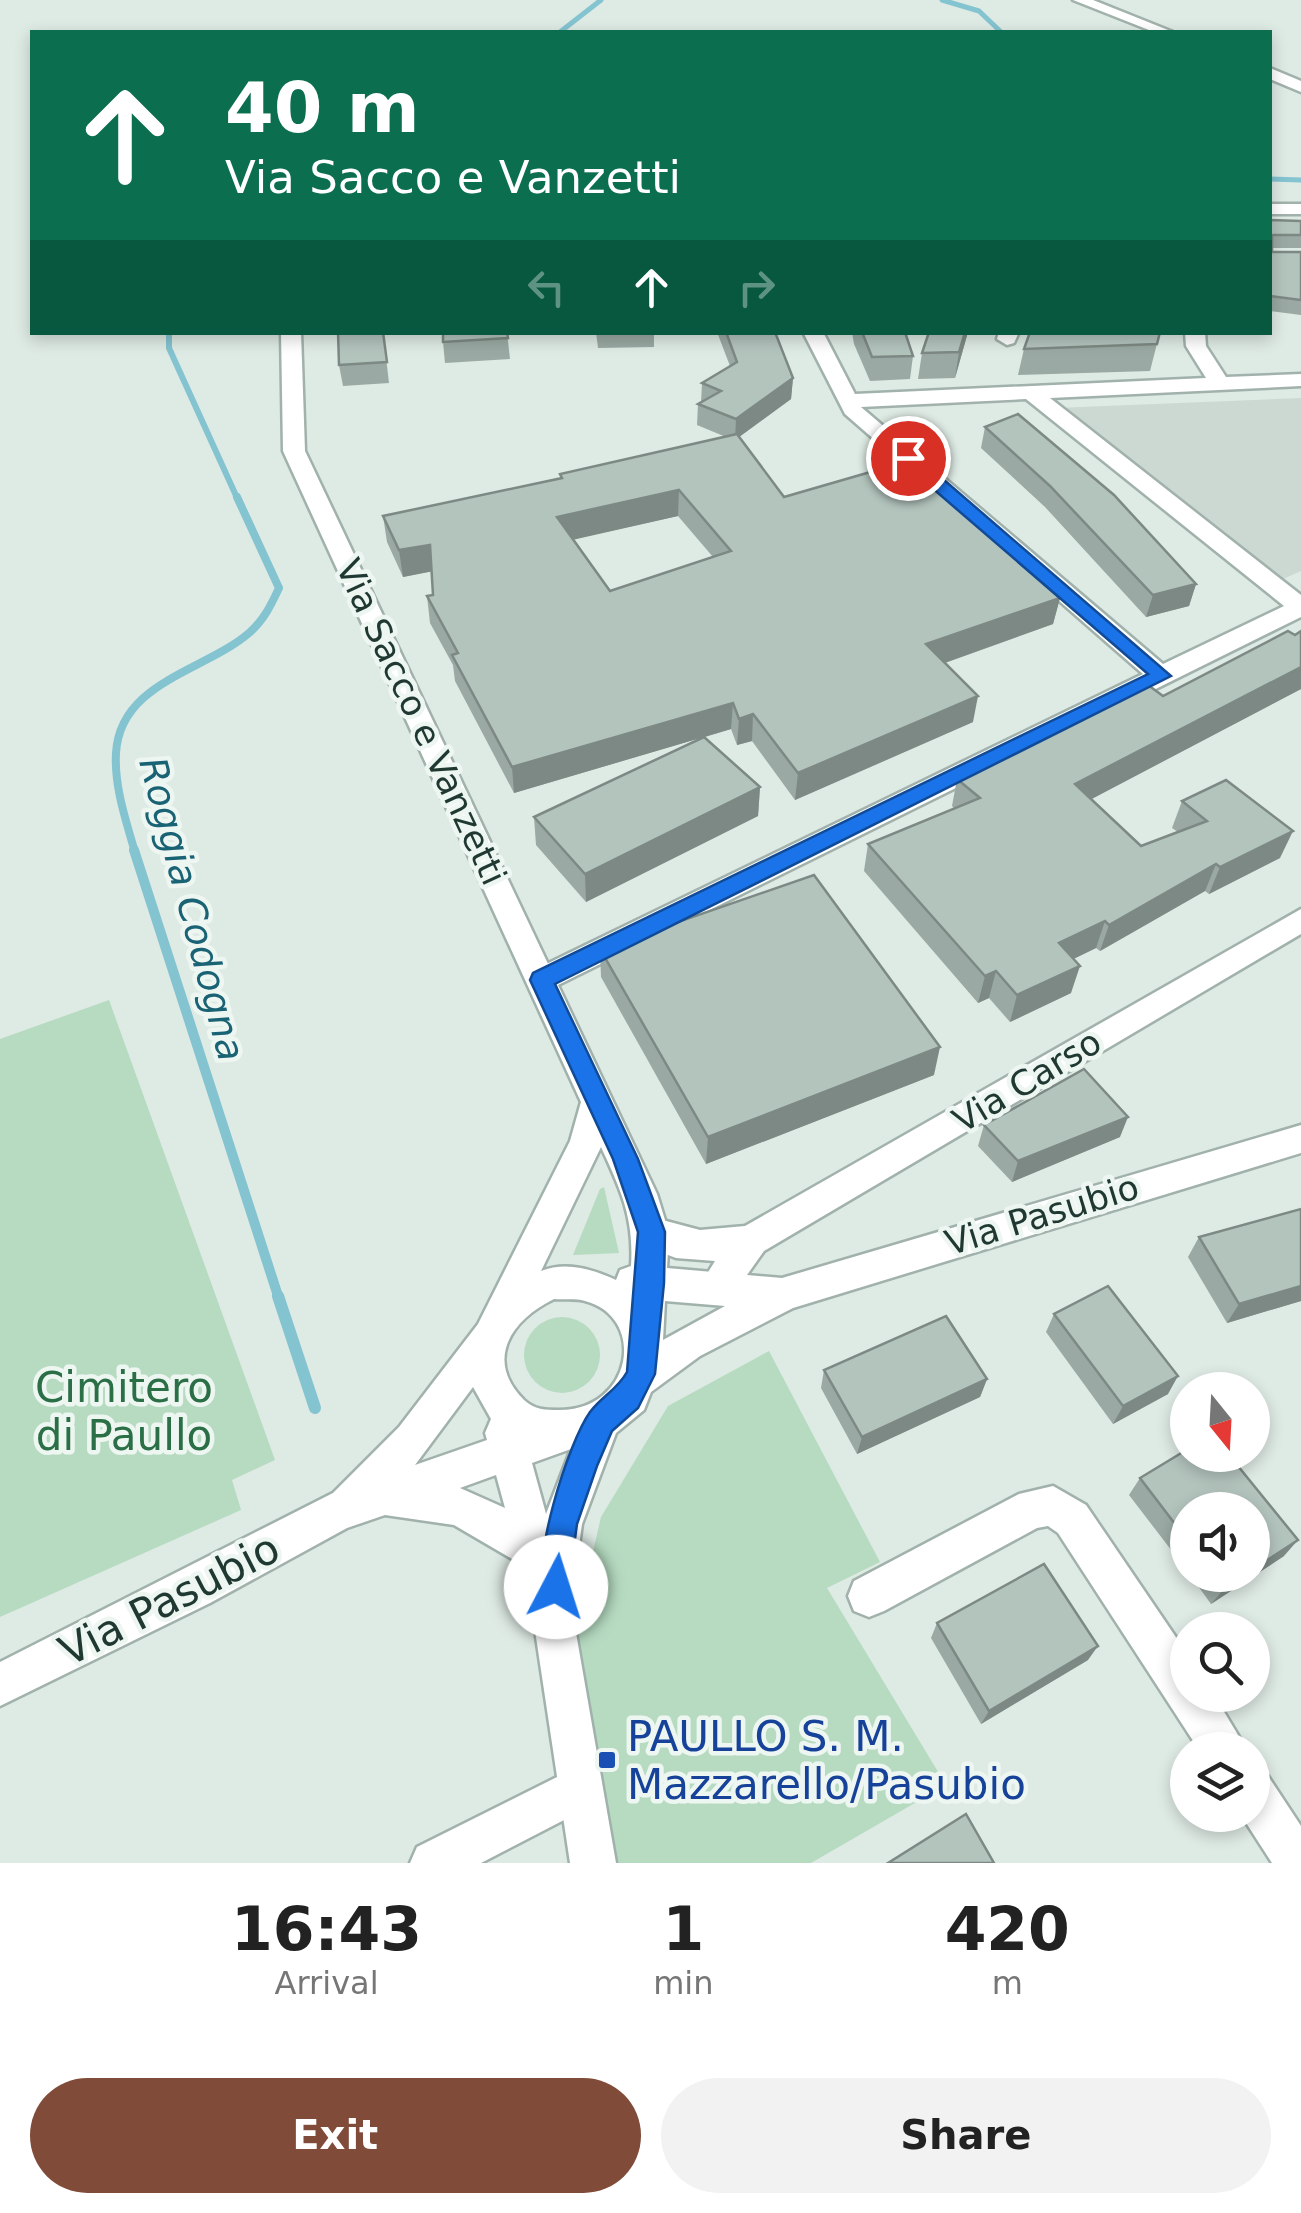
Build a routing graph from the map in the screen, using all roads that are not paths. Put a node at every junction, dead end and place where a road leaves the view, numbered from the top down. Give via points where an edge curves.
1 (1080, 0) edge
2 (1161, 30) edge
3 (1272, 74) edge
4 (1301, 86) edge
5 (1272, 209) edge
6 (1301, 209) edge
7 (291, 335) edge
8 (814, 335) edge
9 (1195, 335) edge
10 (1301, 380) edge
11 (1220, 384) junction
12 (1032, 392) junction
13 (846, 401) junction
14 (1301, 607) edge
15 (1161, 676) junction
16 (1301, 920) edge
17 (542, 980) junction
18 (597, 1102) junction
19 (1301, 1139) edge
20 (652, 1232) junction
21 (752, 1240) junction
22 (568, 1282) junction
23 (651, 1283) junction
24 (717, 1288) junction
25 (784, 1294) junction
26 (494, 1324) junction
27 (642, 1364) junction
28 (490, 1387) junction
29 (588, 1425) junction
30 (509, 1450) junction
31 (355, 1505) junction
32 (534, 1549) junction
33 (869, 1596) dead end
34 (554, 1617) junction
35 (1170, 1667) edge
36 (0, 1684) edge
37 (579, 1788) junction
38 (1270, 1819) edge
39 (433, 1863) edge
40 (593, 1863) edge
41 (1300, 1863) edge

1 - 2 street
3 - 4 street
5 - 6 street
7 - 17 street, Via Sacco e Vanzetti via 294,451
8 - 13 street
9 - 11 street
10 - 11 street
11 - 12 street
12 - 13 street
12 - 14 street
13 - 15 street
14 - 15 street
15 - 17 street
16 - 21 street, Via Carso
17 - 18 street, Via Sacco e Vanzetti
18 - 20 street, Via Sacco e Vanzetti
18 - 26 street via 587,1142
19 - 25 street, Via Pasubio
20 - 21 street, Via Carso via 706,1250
20 - 23 street, Via Sacco e Vanzetti
21 - 24 street, Via Carso
22 - 23 street, Via Pasubio
22 - 26 street via 532,1290
22 - 27 street via 592,1285 620,1300 637,1323
23 - 24 street, Via Pasubio
23 - 27 street, Via Sacco e Vanzetti
24 - 25 street, Via Pasubio
25 - 27 street, Via Pasubio
26 - 28 street via 484,1358
26 - 31 street, Via Pasubio via 413,1440
27 - 29 street via 624,1403
28 - 29 street via 505,1409 542,1429
28 - 30 street
29 - 30 street, Via Pasubio
29 - 34 street via 562,1524
30 - 31 street, Via Pasubio
30 - 32 street
31 - 32 street, Via Pasubio via 436,1498
31 - 36 street, Via Pasubio
32 - 34 street
33 - 35 street via 1034,1508 1053,1506 1072,1518
34 - 37 street
37 - 39 street
37 - 40 street
38 - 41 street

